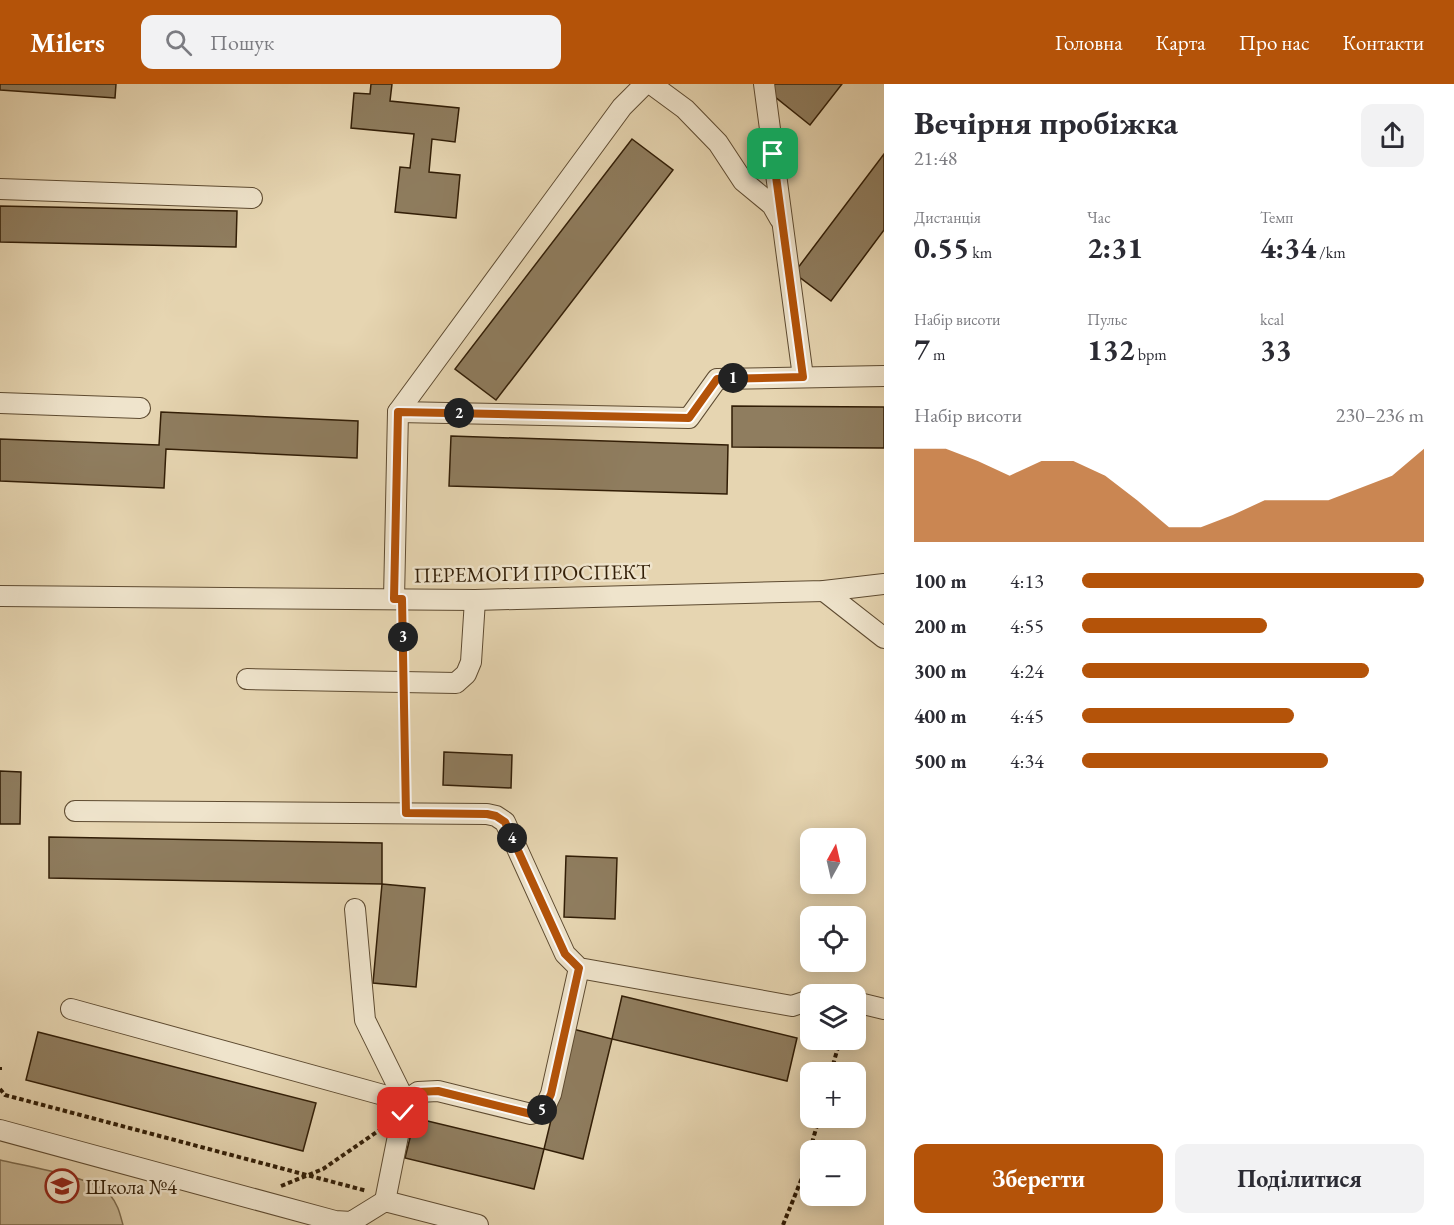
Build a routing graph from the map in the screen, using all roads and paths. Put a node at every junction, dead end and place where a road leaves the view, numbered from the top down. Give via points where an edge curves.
1 (645, 84) edge
2 (651, 84) edge
3 (764, 84) edge
4 (0, 189) edge
5 (252, 198) dead end
6 (782, 225) junction
7 (884, 376) edge
8 (803, 377) junction
9 (0, 403) edge
10 (140, 408) dead end
11 (398, 412) junction
12 (884, 584) edge
13 (824, 591) junction
14 (0, 597) edge
15 (398, 599) junction
16 (475, 600) junction
17 (884, 638) edge
18 (247, 679) dead end
19 (404, 682) junction
20 (75, 811) dead end
21 (406, 813) junction
22 (355, 909) dead end
23 (579, 968) junction
24 (800, 1003) edge
25 (866, 1005) edge
26 (71, 1009) dead end
27 (884, 1009) edge
28 (0, 1089) edge
29 (404, 1107) junction
30 (0, 1130) edge
31 (308, 1175) junction
32 (800, 1183) edge
33 (279, 1186) dead end
34 (386, 1198) junction
35 (468, 1224) edge
36 (783, 1225) edge

1 - 11 street via 622,107
2 - 6 street via 685,109 718,143 743,181 772,205
3 - 6 street
4 - 5 street
6 - 8 street
7 - 8 street
8 - 11 street via 717,379 689,418
9 - 10 street
11 - 15 street
12 - 13 street, ПЕРЕМОГИ ПРОСПЕКТ
13 - 16 street, ПЕРЕМОГИ ПРОСПЕКТ
13 - 17 street
14 - 15 street, ПЕРЕМОГИ ПРОСПЕКТ
15 - 16 street, ПЕРЕМОГИ ПРОСПЕКТ
15 - 19 path
16 - 19 street via 471,662 466,674 456,683
18 - 19 street
19 - 21 path
20 - 21 street
21 - 23 street via 487,814 505,822 565,954
22 - 29 street via 365,1020
23 - 24 street via 792,1006
23 - 29 street via 551,1094 544,1109 531,1114 438,1091 418,1092
25 - 27 street
26 - 29 street
28 - 31 path via 5,1095
29 - 31 path via 323,1169
29 - 34 street
30 - 34 street via 335,1221 351,1222
31 - 33 path
31 - 34 path
32 - 36 path
34 - 35 street

